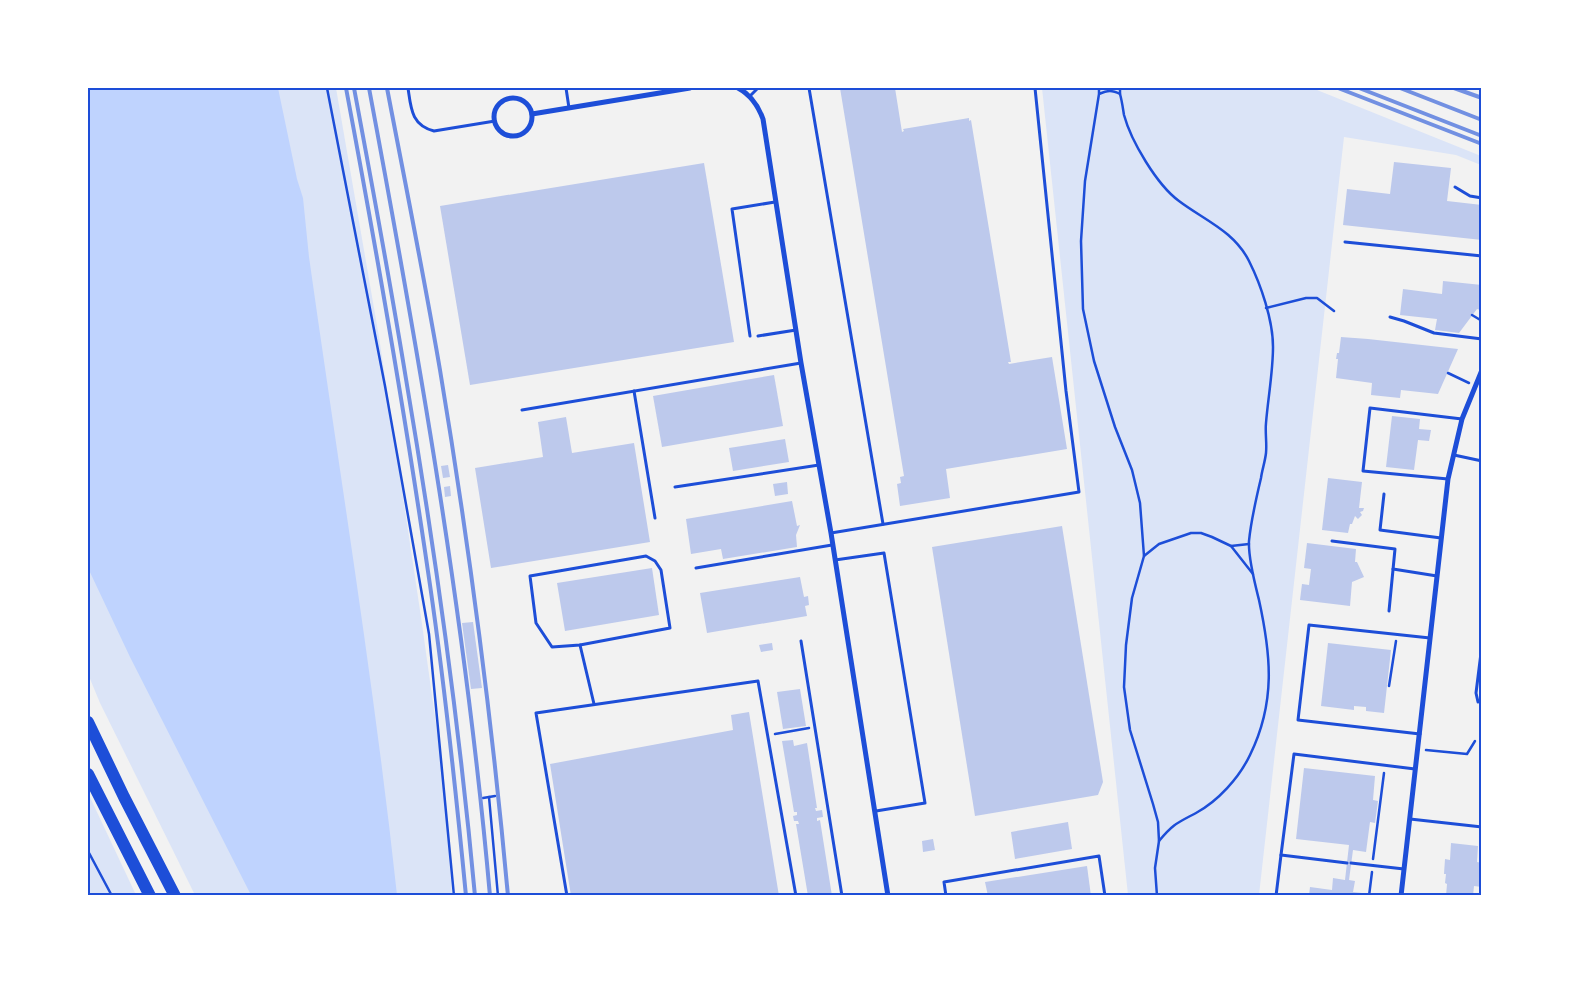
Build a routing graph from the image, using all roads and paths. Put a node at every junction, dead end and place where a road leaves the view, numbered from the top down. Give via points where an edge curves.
1 (327, 88) edge
2 (408, 88) edge
3 (566, 88) edge
4 (690, 88) edge
5 (738, 88) edge
6 (758, 88) edge
7 (809, 88) edge
8 (1035, 88) edge
9 (1099, 88) edge
10 (1120, 88) edge
11 (1099, 94) junction
12 (1120, 94) junction
13 (750, 96) junction
14 (569, 108) junction
15 (532, 114) junction
16 (495, 121) junction
17 (1455, 187) dead end
18 (1482, 198) edge
19 (776, 202) junction
20 (1345, 242) dead end
21 (1482, 256) edge
22 (1266, 308) junction
23 (1334, 310) dead end
24 (1472, 315) dead end
25 (1390, 318) dead end
26 (1482, 322) edge
27 (796, 330) junction
28 (750, 336) dead end
29 (758, 336) dead end
30 (1482, 338) edge
31 (801, 363) junction
32 (1482, 370) edge
33 (1448, 373) dead end
34 (1474, 386) junction
35 (634, 391) junction
36 (522, 410) dead end
37 (1462, 419) junction
38 (1453, 455) junction
39 (1482, 461) edge
40 (819, 464) junction
41 (1448, 479) junction
42 (675, 487) dead end
43 (1384, 494) dead end
44 (655, 518) dead end
45 (883, 524) junction
46 (831, 533) junction
47 (1442, 538) junction
48 (1332, 541) dead end
49 (1249, 544) junction
50 (832, 545) junction
51 (1231, 546) junction
52 (1144, 556) junction
53 (835, 560) junction
54 (696, 568) dead end
55 (1393, 569) junction
56 (1254, 576) junction
57 (1438, 576) junction
58 (1389, 611) dead end
59 (1396, 634) junction
60 (1431, 638) junction
61 (801, 641) dead end
62 (580, 645) junction
63 (1482, 645) edge
64 (1389, 686) dead end
65 (1478, 702) dead end
66 (594, 704) junction
67 (88, 722) edge
68 (815, 727) junction
69 (1420, 734) junction
70 (768, 735) junction
71 (1475, 741) dead end
72 (1418, 749) junction
73 (1385, 765) junction
74 (1416, 769) junction
75 (88, 774) edge
76 (495, 796) dead end
77 (482, 798) dead end
78 (489, 799) junction
79 (876, 811) junction
80 (1410, 820) junction
81 (1482, 827) edge
82 (1158, 841) junction
83 (88, 851) edge
84 (1281, 855) junction
85 (1373, 866) junction
86 (1404, 870) junction
87 (112, 896) edge
88 (150, 896) edge
89 (174, 896) edge
90 (454, 896) edge
91 (498, 896) edge
92 (567, 896) edge
93 (796, 896) edge
94 (842, 896) edge
95 (888, 896) edge
96 (946, 896) edge
97 (1105, 896) edge
98 (1157, 896) edge
99 (1276, 896) edge
100 (1369, 896) edge
101 (1402, 896) edge

1 - 90 path via 429,634
2 - 16 lane via 416,121 424,128 434,131
3 - 14 lane
4 - 14 street
5 - 13 street
6 - 13 lane
7 - 45 lane
8 - 45 lane via 1079,492
9 - 11 path
10 - 12 path
11 - 12 path via 1106,90
11 - 52 path via 1085,181 1081,241 1083,309 1094,361 1132,470 1140,503
12 - 22 path via 1134,140 1160,182 1174,198 1218,226 1237,244 1248,259
13 - 19 street via 763,119
14 - 15 street
15 - 16 street via 529,127 519,135 501,132
15 - 16 street via 522,100 510,99 496,109
17 - 18 lane via 1470,196
19 - 27 street
19 - 28 lane via 732,209
20 - 21 lane
22 - 23 path via 1317,298
22 - 49 path via 1272,326 1273,347 1265,427 1266,454
24 - 26 path
25 - 30 lane via 1434,334
27 - 29 lane
27 - 31 street
31 - 35 lane
31 - 40 street
32 - 34 street
33 - 34 path
34 - 37 street
35 - 36 lane
35 - 44 lane
37 - 38 street
37 - 41 lane via 1370,408 1363,471
38 - 39 lane
38 - 41 street
40 - 42 lane
40 - 46 street
41 - 47 street
43 - 47 lane via 1380,530
45 - 46 lane
46 - 50 street
47 - 57 street
48 - 55 lane via 1395,549
49 - 51 path
49 - 56 path
50 - 53 street
50 - 54 lane
51 - 52 path via 1201,533 1191,533 1159,544
51 - 56 path
52 - 82 path via 1132,598 1124,687 1130,730 1158,822
53 - 79 street
53 - 79 lane via 884,552 925,803
55 - 57 lane
55 - 58 lane
56 - 82 path via 1270,667 1260,731 1250,756 1220,796 1170,827
57 - 60 street
59 - 60 lane
59 - 64 path
59 - 69 lane via 1309,625 1298,720
60 - 69 street
61 - 68 lane
62 - 62 lane via 670,628 661,570 655,561 646,556 530,576 536,623 552,647
62 - 66 lane
63 - 65 lane via 1476,693
66 - 70 lane via 758,681
66 - 92 lane via 536,714
67 - 89 highway
68 - 70 path
68 - 94 lane
69 - 72 street
70 - 93 lane
71 - 72 path via 1467,754
72 - 74 street
73 - 74 lane
73 - 84 lane via 1294,754
73 - 85 path
74 - 80 street
75 - 88 highway
76 - 78 path
77 - 78 path
78 - 91 path
79 - 95 street
80 - 81 lane
80 - 86 street
82 - 98 path via 1155,868
83 - 87 path
84 - 85 lane
84 - 99 lane
85 - 86 lane
85 - 100 path
86 - 101 street
96 - 97 lane via 944,882 1099,856

